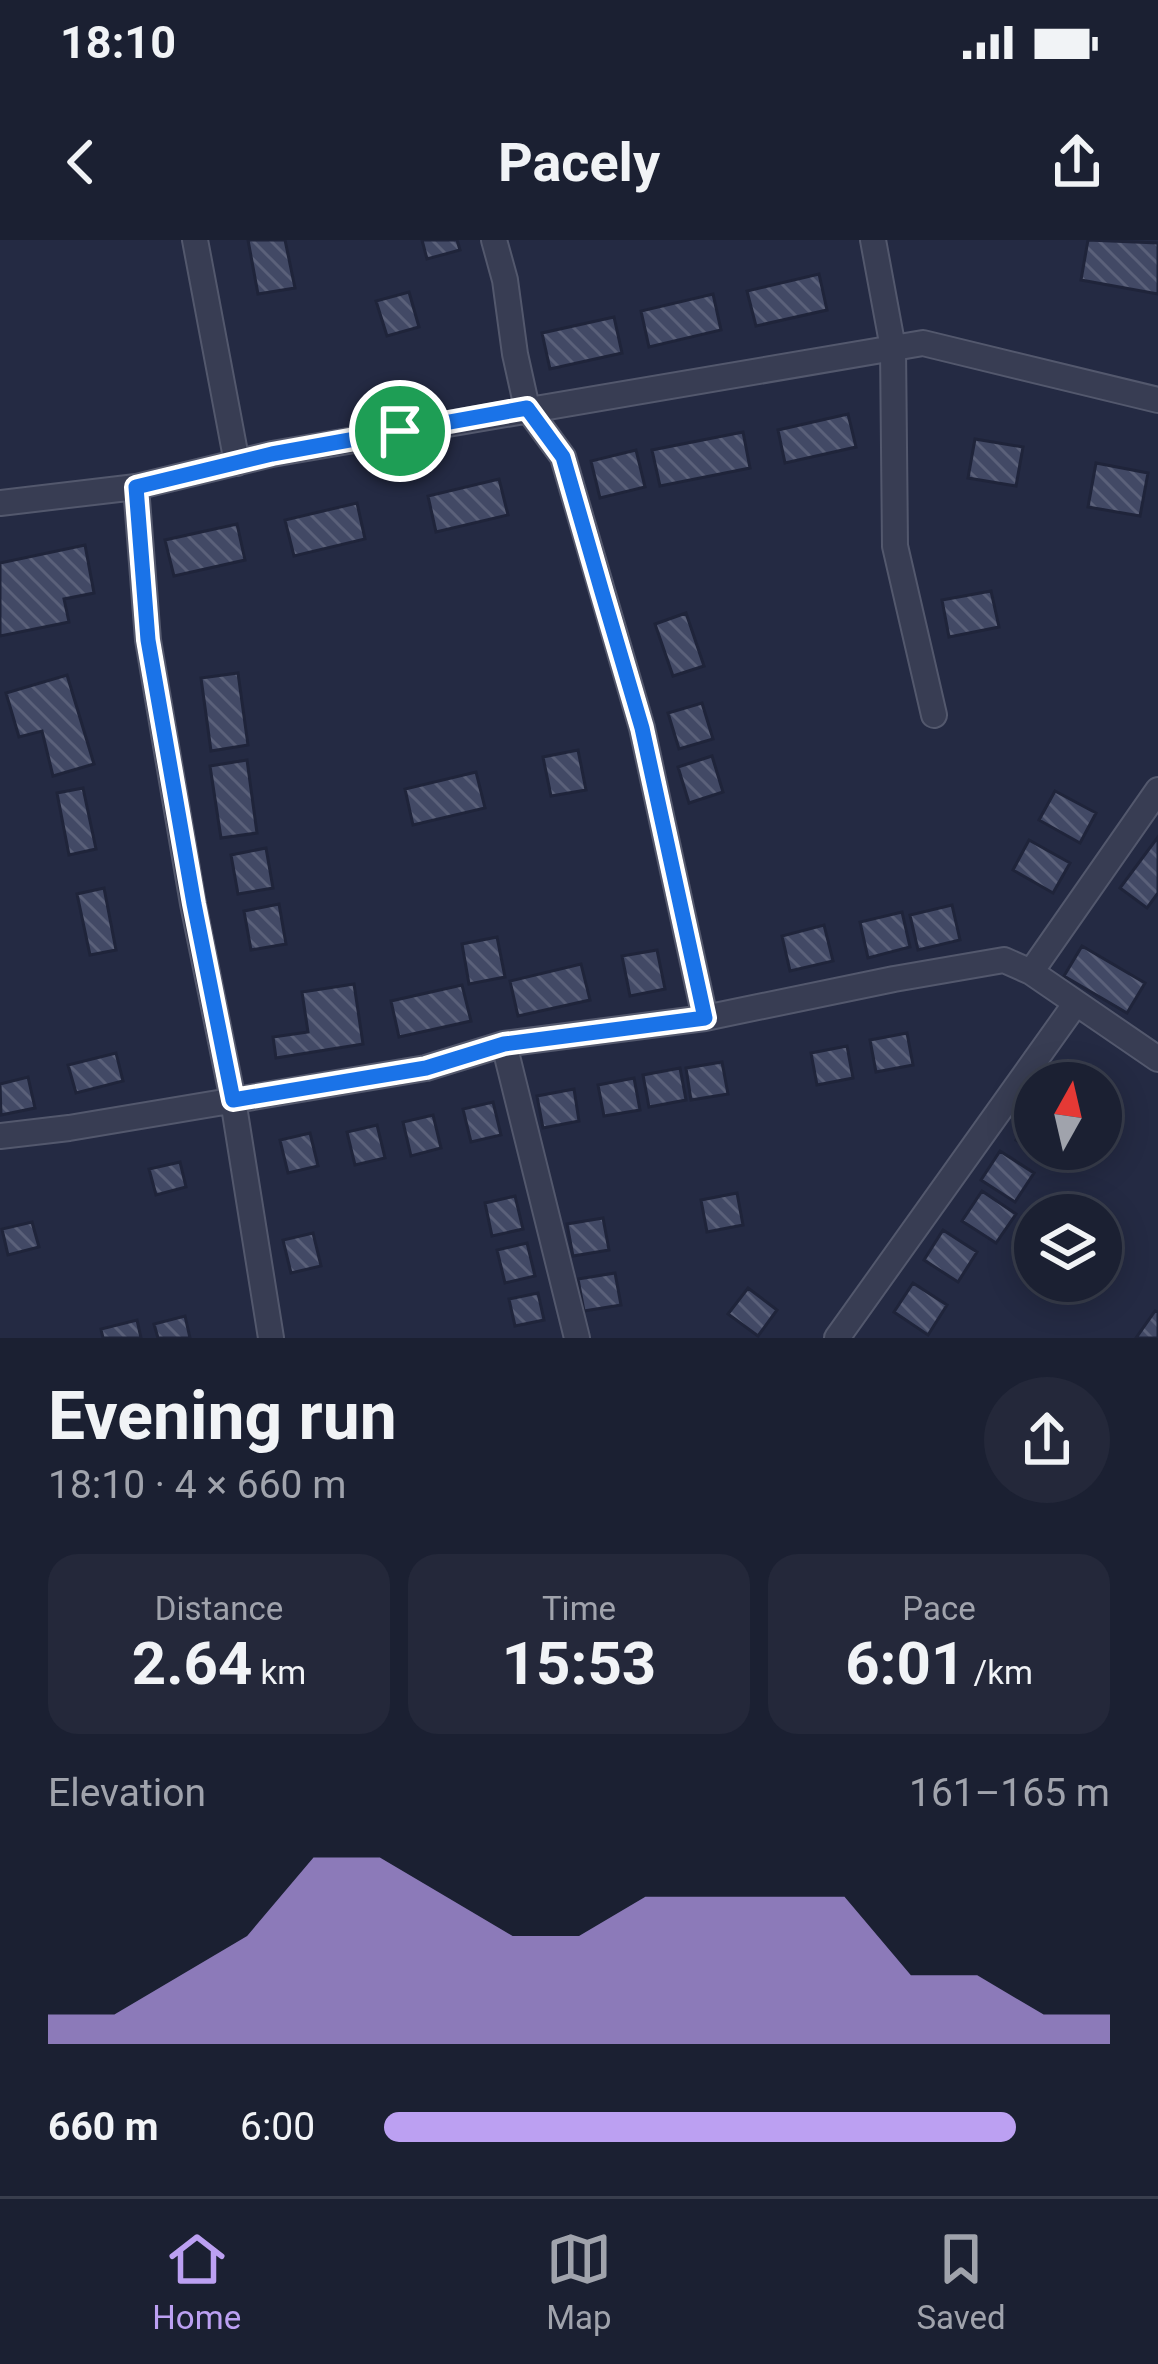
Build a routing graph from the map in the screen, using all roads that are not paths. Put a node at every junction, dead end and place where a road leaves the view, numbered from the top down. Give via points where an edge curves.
1 (195, 240) edge
2 (494, 240) edge
3 (873, 240) edge
4 (892, 348) junction
5 (1158, 400) edge
6 (527, 408) junction
7 (237, 463) junction
8 (136, 487) junction
9 (0, 503) edge
10 (934, 715) dead end
11 (1158, 790) edge
12 (1030, 972) junction
13 (1076, 1003) junction
14 (705, 1018) junction
15 (504, 1044) junction
16 (1158, 1059) edge
17 (233, 1100) junction
18 (0, 1136) edge
19 (271, 1338) edge
20 (577, 1338) edge
21 (837, 1338) edge

1 - 7 street
2 - 6 street
3 - 4 street
4 - 5 street via 923,343
4 - 6 street
4 - 10 street via 896,546
6 - 7 street
6 - 14 street via 563,457 642,728
7 - 8 street
8 - 9 street
8 - 17 street via 148,640
11 - 12 street
12 - 13 street
12 - 14 street via 1004,960
13 - 16 street
13 - 21 street
14 - 15 street
15 - 17 street via 426,1068
15 - 20 street
17 - 18 street
17 - 19 street

